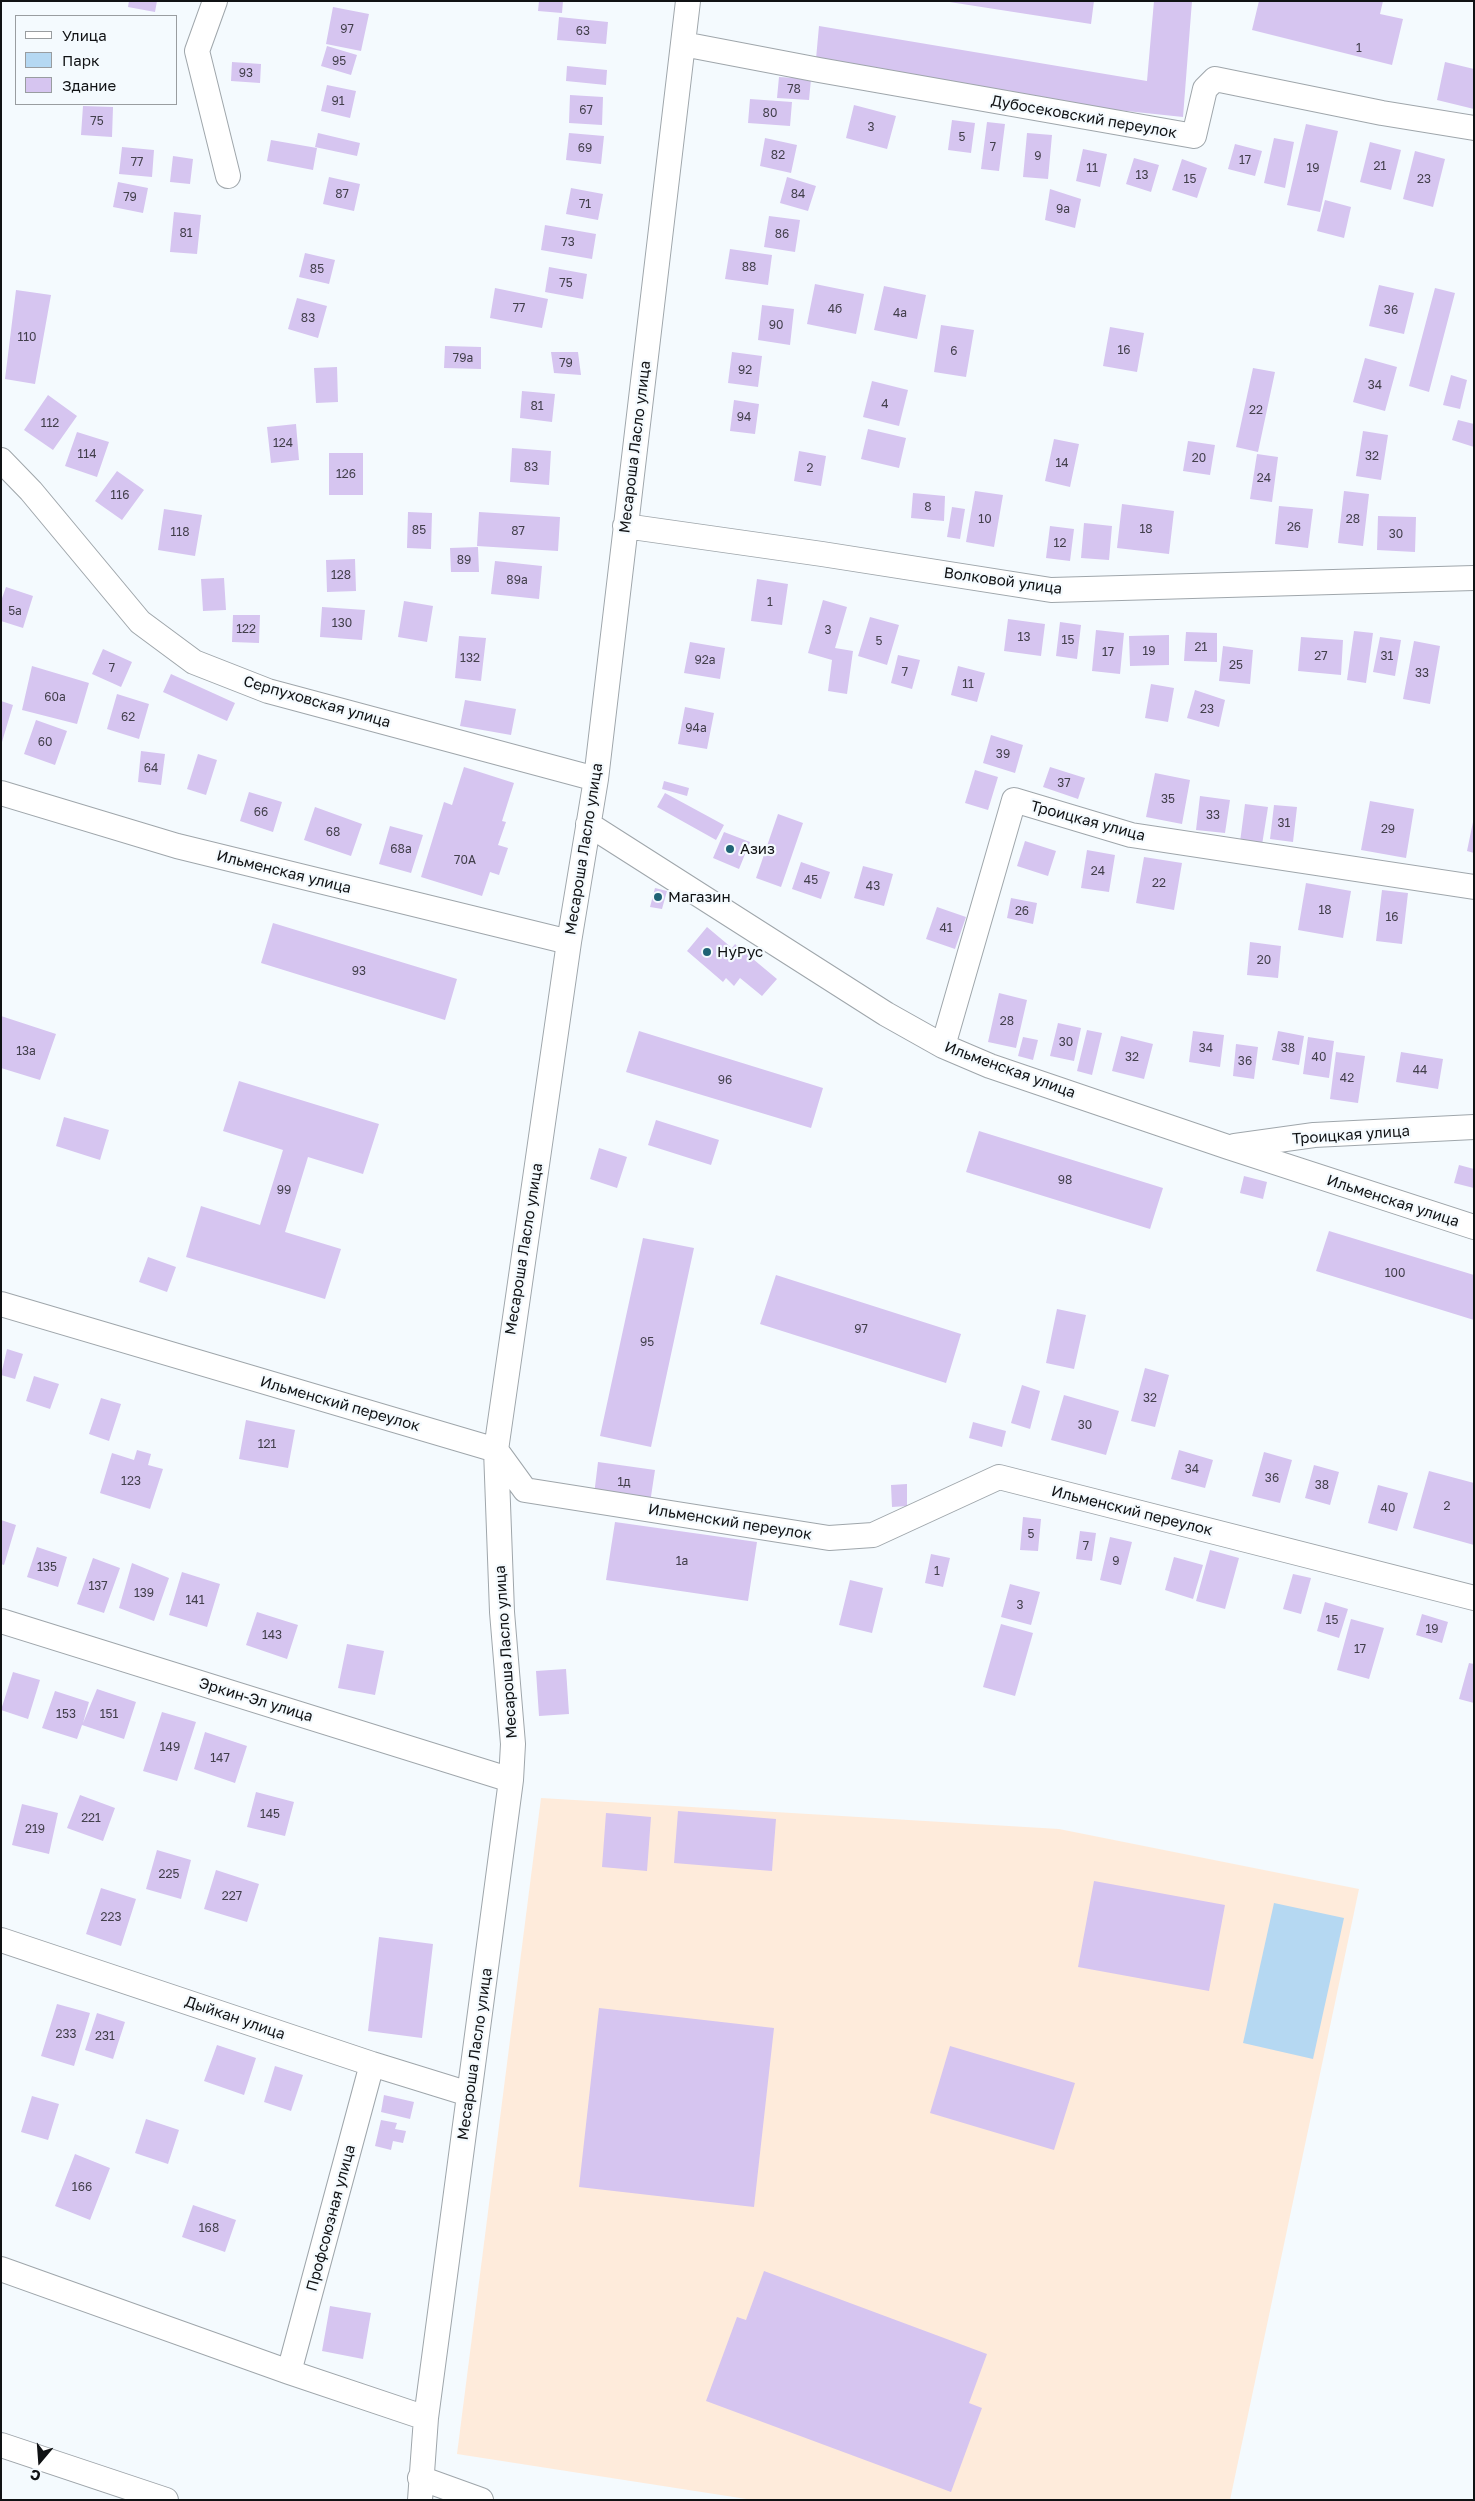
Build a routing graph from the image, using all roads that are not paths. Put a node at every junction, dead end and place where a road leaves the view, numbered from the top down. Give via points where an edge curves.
1 (215, 1) edge
2 (688, 1) edge
3 (684, 44) junction
4 (1474, 128) edge
5 (228, 176) dead end
6 (1, 460) edge
7 (625, 526) junction
8 (1474, 578) edge
9 (596, 779) junction
10 (1, 793) edge
11 (588, 824) junction
12 (1474, 887) edge
13 (569, 942) junction
14 (943, 1046) junction
15 (1474, 1127) edge
16 (1228, 1147) junction
17 (1474, 1228) edge
18 (1, 1304) edge
19 (496, 1450) junction
20 (1474, 1598) edge
21 (1, 1621) edge
22 (511, 1780) junction
23 (1, 1940) edge
24 (372, 2064) junction
25 (469, 2094) junction
26 (1, 2269) edge
27 (290, 2372) junction
28 (426, 2418) junction
29 (1, 2445) edge
30 (420, 2489) edge
31 (166, 2500) edge
32 (481, 2500) edge

1 - 5 street via 197,51
2 - 3 street, Месароша Ласло улица
3 - 4 street, Дубосековский переулок via 1194,136 1205,89 1215,78 1382,113
3 - 7 street, Месароша Ласло улица
6 - 9 street, Серпуховская улица via 31,491 140,622 194,662 268,691
7 - 8 street, Волковой улица via 1051,590
7 - 9 street, Месароша Ласло улица
9 - 11 street, Месароша Ласло улица
10 - 13 street, Ильменская улица via 177,846
11 - 13 street, Месароша Ласло улица
11 - 14 street, Ильменская улица via 886,1014
12 - 14 street, Троицкая улица via 1131,835 1014,800
13 - 19 street, Месароша Ласло улица
14 - 16 street, Ильменская улица via 990,1066
15 - 16 street, Троицкая улица via 1314,1135
16 - 17 street, Ильменская улица
18 - 19 street, Ильменский переулок
19 - 20 street, Ильменский переулок via 525,1490 829,1538 874,1535 1000,1477
19 - 22 street, Месароша Ласло улица via 502,1612 513,1744
21 - 22 street, Эркин-Эл улица
22 - 25 street, Месароша Ласло улица
23 - 24 street, Дыйкан улица
24 - 25 street, Дыйкан улица
24 - 27 street, Профсоюзная улица
25 - 28 street, Месароша Ласло улица
26 - 27 street
27 - 28 street
28 - 30 street, Месароша Ласло улица
29 - 31 street
30 - 32 street

